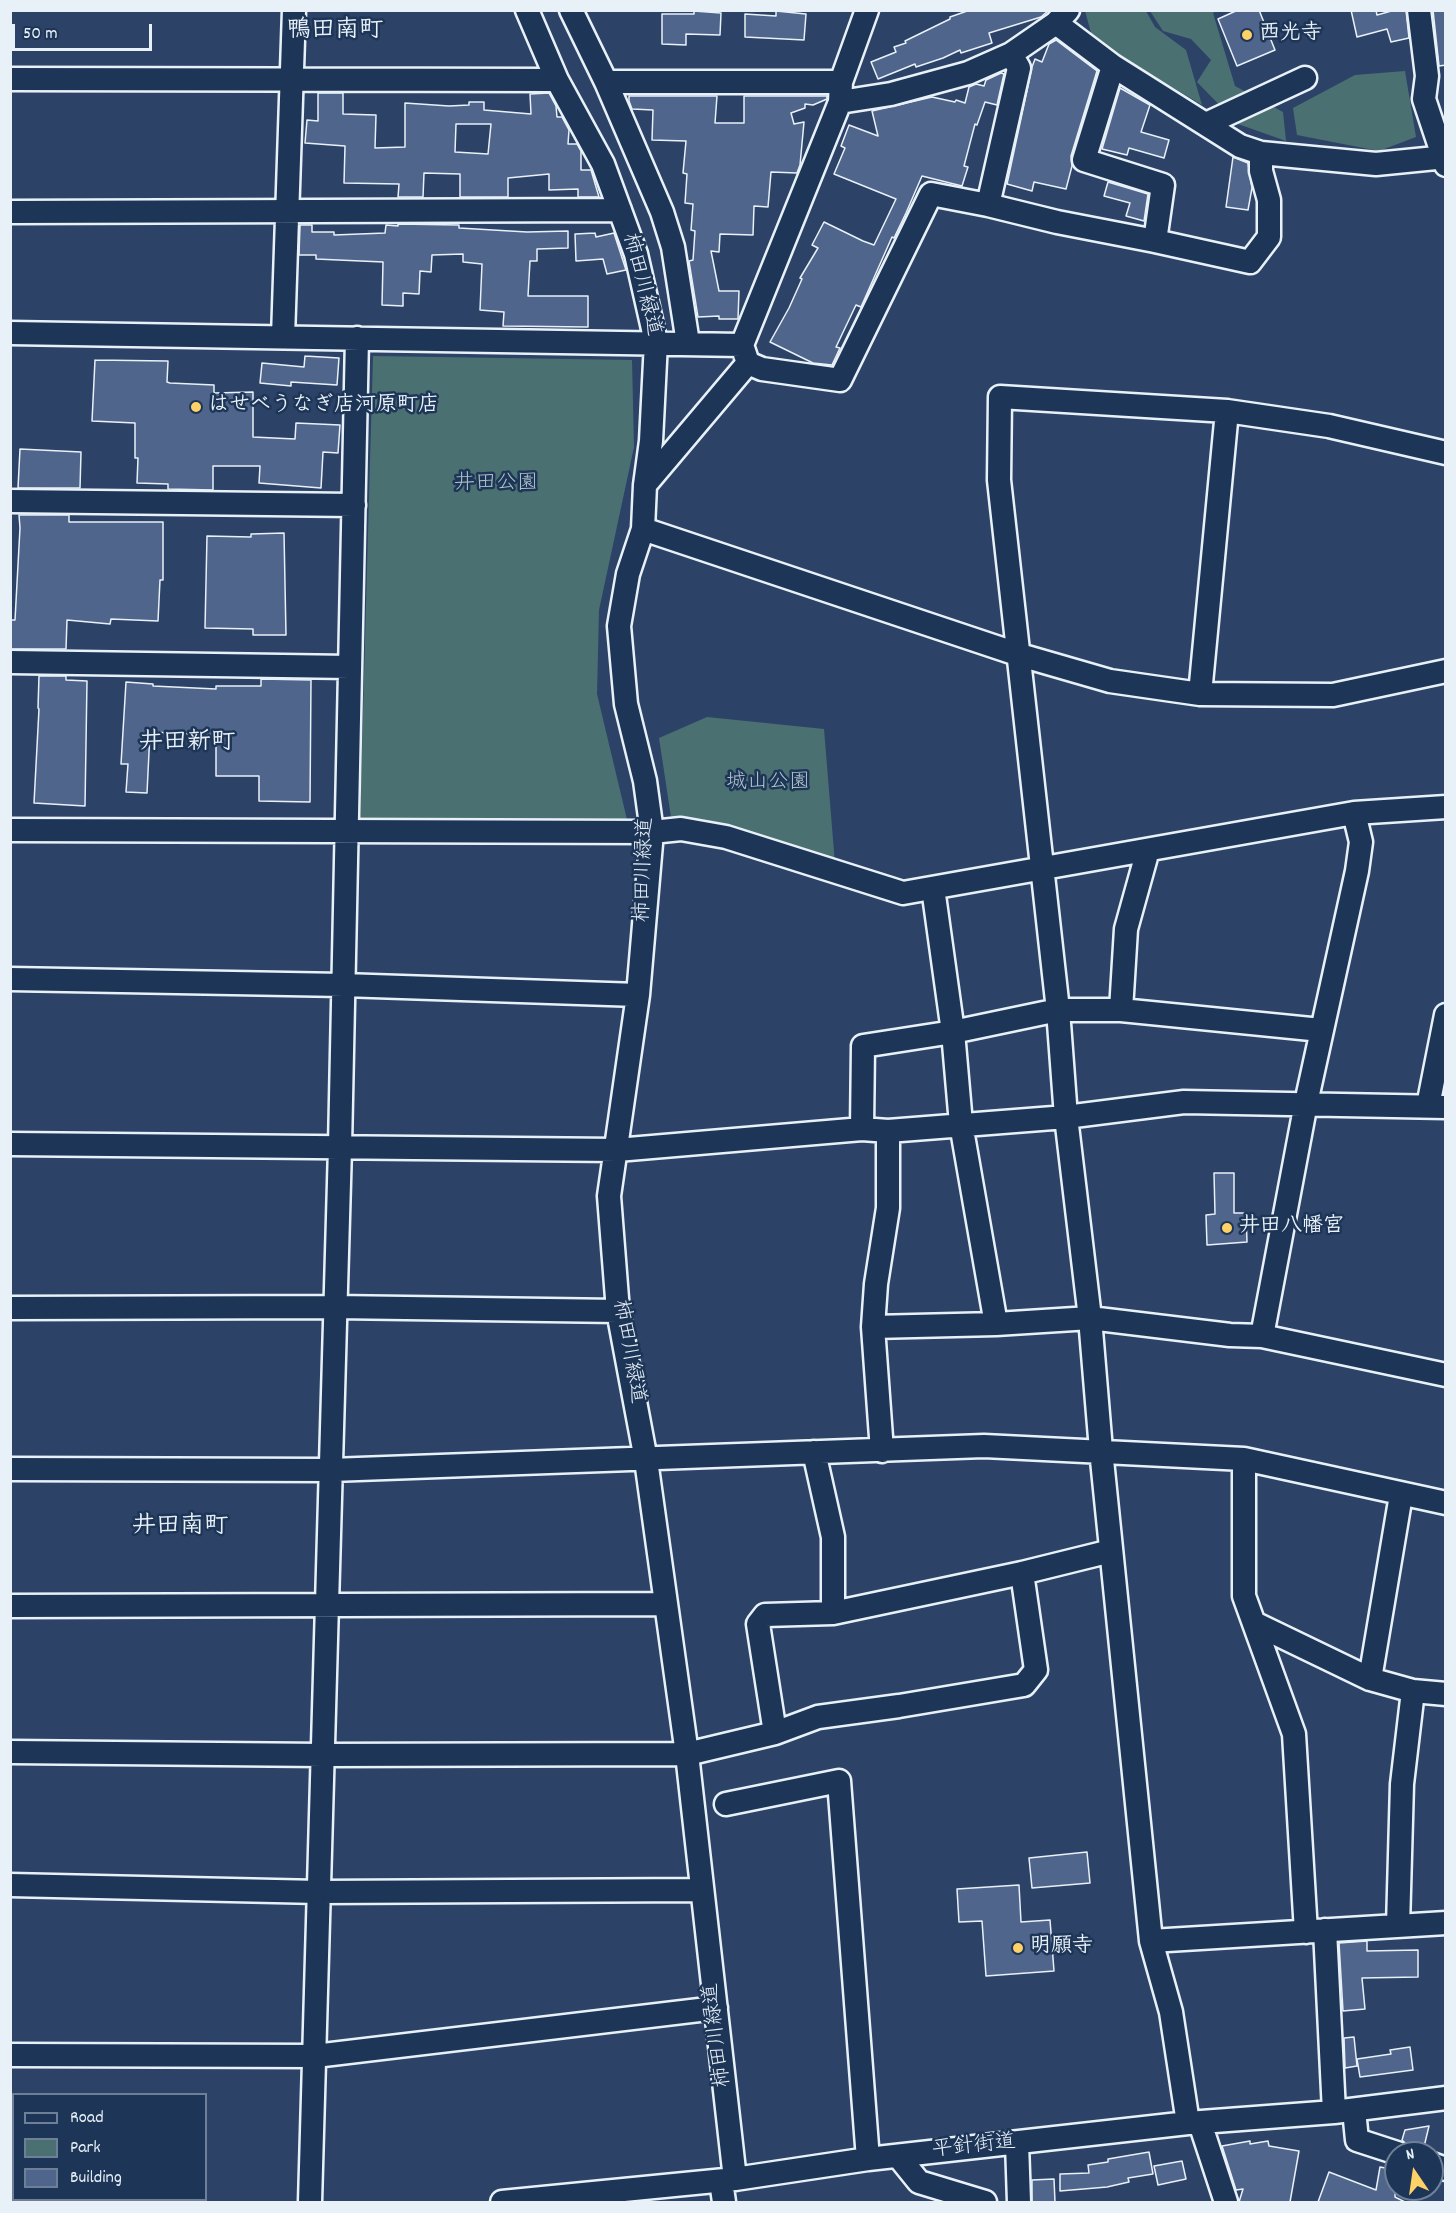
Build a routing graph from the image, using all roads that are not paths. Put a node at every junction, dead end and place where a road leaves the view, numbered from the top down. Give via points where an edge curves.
1 (294, 10) edge
2 (527, 10) edge
3 (571, 10) edge
4 (867, 10) edge
5 (1419, 10) edge
6 (1062, 17) edge
7 (1011, 54) junction
8 (1113, 66) junction
9 (1436, 75) edge
10 (292, 78) junction
11 (1305, 78) dead end
12 (10, 79) edge
13 (557, 80) junction
14 (606, 82) junction
15 (841, 92) junction
16 (1206, 124) junction
17 (1250, 150) junction
18 (1444, 160) edge
19 (987, 205) junction
20 (620, 210) junction
21 (287, 211) junction
22 (10, 212) edge
23 (1155, 241) junction
24 (10, 333) edge
25 (283, 337) junction
26 (357, 338) junction
27 (656, 342) junction
28 (688, 343) junction
29 (745, 354) junction
30 (1227, 411) junction
31 (1446, 453) edge
32 (645, 484) junction
33 (10, 501) edge
34 (354, 505) junction
35 (643, 529) junction
36 (1020, 655) junction
37 (10, 662) edge
38 (350, 667) junction
39 (1446, 671) edge
40 (1200, 694) junction
41 (1446, 807) edge
42 (1354, 813) junction
43 (10, 830) edge
44 (347, 831) junction
45 (652, 832) junction
46 (1148, 850) junction
47 (1042, 869) junction
48 (933, 888) junction
49 (10, 979) edge
50 (344, 986) junction
51 (638, 995) junction
52 (1058, 1010) junction
53 (1121, 1010) junction
54 (1446, 1016) edge
55 (1321, 1030) junction
56 (952, 1032) junction
57 (1306, 1103) junction
58 (1437, 1107) edge
59 (1066, 1117) junction
60 (961, 1124) junction
61 (862, 1129) junction
62 (888, 1131) junction
63 (10, 1144) edge
64 (340, 1147) junction
65 (617, 1150) junction
66 (335, 1307) junction
67 (10, 1308) edge
68 (618, 1311) junction
69 (1090, 1318) junction
70 (996, 1324) junction
71 (873, 1327) junction
72 (1262, 1336) junction
73 (1446, 1375) edge
74 (1101, 1450) junction
75 (882, 1451) junction
76 (814, 1452) junction
77 (1244, 1458) junction
78 (646, 1460) junction
79 (10, 1469) edge
80 (331, 1470) junction
81 (1401, 1495) junction
82 (1446, 1503) edge
83 (1111, 1551) junction
84 (1022, 1573) junction
85 (666, 1604) junction
86 (327, 1605) junction
87 (10, 1606) edge
88 (833, 1613) junction
89 (1254, 1623) junction
90 (1370, 1679) junction
91 (1413, 1691) junction
92 (1446, 1694) edge
93 (775, 1733) junction
94 (10, 1752) edge
95 (687, 1754) junction
96 (323, 1755) junction
97 (726, 1804) dead end
98 (10, 1885) edge
99 (702, 1890) junction
100 (319, 1892) junction
101 (1446, 1923) edge
102 (1398, 1926) junction
103 (1315, 1931) junction
104 (1151, 1941) junction
105 (716, 2008) junction
106 (10, 2055) edge
107 (315, 2056) junction
108 (1446, 2098) edge
109 (1344, 2111) junction
110 (1194, 2123) junction
111 (1017, 2143) junction
112 (1384, 2149) edge
113 (897, 2156) junction
114 (868, 2160) junction
115 (727, 2187) edge
116 (310, 2202) edge
117 (502, 2202) edge
118 (985, 2202) edge
119 (1019, 2202) edge
120 (1226, 2202) edge

1 - 10 street
2 - 13 street, 柿田川緑道
3 - 14 street
4 - 15 street
5 - 9 street
6 - 7 street
6 - 8 street
7 - 15 street via 968,73 891,94
7 - 19 street via 1019,68
8 - 16 street
8 - 23 street via 1084,160 1163,185
9 - 18 street via 1424,99
10 - 12 street
10 - 13 street
10 - 21 street
11 - 16 street
13 - 20 street, 柿田川緑道 via 603,164
14 - 15 street
14 - 28 street via 673,247
15 - 29 street
16 - 17 street
17 - 18 street via 1377,164
17 - 23 street via 1269,200 1269,237 1250,262
19 - 23 street
19 - 29 street via 931,194 840,380 762,369
20 - 21 street
20 - 27 street, 柿田川緑道 via 636,254
21 - 22 street
21 - 25 street
24 - 25 street
25 - 26 street
26 - 27 street
26 - 34 street
27 - 28 street
27 - 32 street, 柿田川緑道
28 - 29 street
29 - 32 street
30 - 31 street via 1329,426
30 - 36 street via 1000,396 999,480
30 - 40 street
32 - 35 street, 柿田川緑道
33 - 34 street
34 - 38 street
35 - 36 street
35 - 45 street, 柿田川緑道 via 628,574 619,626 626,704 645,781
36 - 40 street via 1110,681
36 - 47 street
37 - 38 street
38 - 44 street
39 - 40 street via 1333,695
41 - 42 street
42 - 46 street
42 - 55 street via 1360,842 1357,871
43 - 44 street
44 - 45 street
44 - 50 street
45 - 48 street via 681,829 726,837 903,893
45 - 51 street, 柿田川緑道
46 - 47 street
46 - 53 street via 1126,929
47 - 48 street
47 - 52 street
48 - 56 street
49 - 50 street
50 - 51 street
50 - 64 street
51 - 65 street, 柿田川緑道
52 - 53 street
52 - 56 street
52 - 59 street
53 - 55 street
54 - 58 street
55 - 57 street
56 - 60 street
56 - 61 street via 862,1046
57 - 58 street
57 - 59 street via 1184,1102
57 - 72 street
59 - 60 street
59 - 69 street
60 - 62 street
60 - 70 street
61 - 62 street
61 - 65 street
62 - 71 street via 888,1208
63 - 64 street
64 - 65 street
64 - 66 street
65 - 68 street, 柿田川緑道 via 609,1196
66 - 67 street
66 - 68 street
66 - 80 street
68 - 78 street, 柿田川緑道
69 - 70 street
69 - 72 street
69 - 74 street
70 - 71 street
71 - 75 street
72 - 73 street
74 - 75 street via 984,1446
74 - 77 street
74 - 83 street
75 - 76 street
76 - 78 street
76 - 88 street via 833,1537
77 - 81 street
77 - 89 street via 1244,1596
78 - 80 street
78 - 85 street, 柿田川緑道
79 - 80 street
80 - 86 street
81 - 82 street
81 - 90 street
83 - 84 street
83 - 104 street
84 - 88 street
84 - 93 street via 1036,1670 1024,1685 818,1717
85 - 86 street
85 - 95 street, 柿田川緑道
86 - 87 street
86 - 96 street
88 - 93 street via 765,1615 758,1624
89 - 90 street
89 - 103 street via 1294,1734
90 - 91 street
91 - 92 street
91 - 102 street via 1402,1784
93 - 95 street
94 - 96 street
95 - 96 street
95 - 99 street, 柿田川緑道
96 - 100 street
97 - 114 street via 839,1781
98 - 100 street
99 - 100 street
99 - 105 street, 柿田川緑道
100 - 107 street
101 - 102 street
102 - 103 street
103 - 104 street
103 - 109 street
104 - 110 street via 1171,2012
105 - 107 street
105 - 115 street, 柿田川緑道
106 - 107 street
107 - 116 street
108 - 109 street, 平針街道
109 - 110 street, 平針街道
109 - 112 street via 1357,2140
110 - 111 street, 平針街道
110 - 120 street
111 - 113 street, 平針街道
111 - 119 street
113 - 114 street, 平針街道
113 - 118 street via 919,2182
114 - 115 street, 平針街道
115 - 117 street, 平針街道

